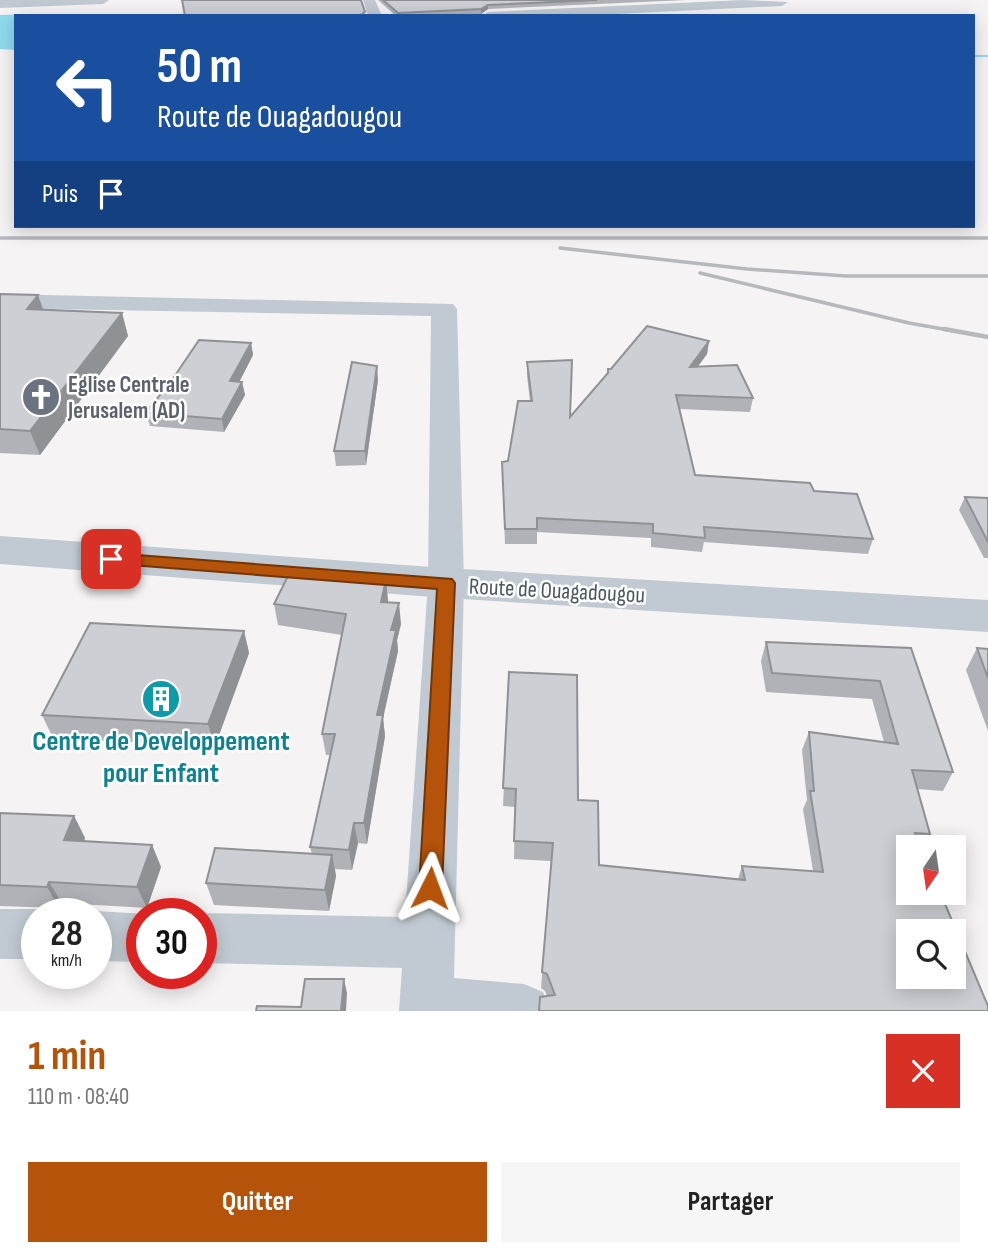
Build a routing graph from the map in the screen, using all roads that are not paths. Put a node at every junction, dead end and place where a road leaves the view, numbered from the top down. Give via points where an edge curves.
1 (103, 0) edge
2 (779, 0) edge
3 (0, 5) edge
4 (530, 14) edge
5 (0, 301) edge
6 (0, 550) edge
7 (446, 583) junction
8 (988, 616) edge
9 (0, 934) edge
10 (21, 934) edge
11 (217, 938) edge
12 (428, 943) junction
13 (426, 1007) edge
14 (524, 1011) edge

1 - 3 street
2 - 4 street via 782,2
5 - 7 street via 444,309
6 - 7 street, Route de Ouagadougou
7 - 8 street, Route de Ouagadougou
7 - 12 street
9 - 10 street
11 - 12 street
12 - 13 street
13 - 14 street

